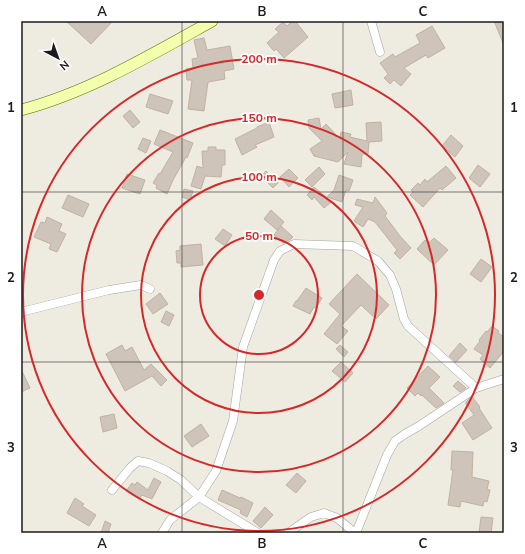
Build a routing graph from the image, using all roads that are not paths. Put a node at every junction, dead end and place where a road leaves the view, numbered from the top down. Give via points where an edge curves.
1 (212, 21) edge
2 (371, 21) edge
3 (380, 52) dead end
4 (21, 112) edge
5 (150, 289) dead end
6 (21, 312) edge
7 (504, 379) edge
8 (476, 388) junction
9 (112, 490) dead end
10 (199, 497) junction
11 (162, 533) edge
12 (258, 533) edge
13 (288, 533) edge
14 (356, 533) edge

1 - 4 main road via 128,67 75,92
2 - 3 street
5 - 6 street via 141,285 109,290
7 - 8 street
8 - 10 street via 408,326 390,275 378,261 353,246 294,244 280,251 274,260 243,347 233,421 216,471
8 - 14 street via 395,441
9 - 10 street via 138,461 167,471
10 - 11 street via 170,520
10 - 12 street
13 - 14 street via 311,517 324,513 337,518

